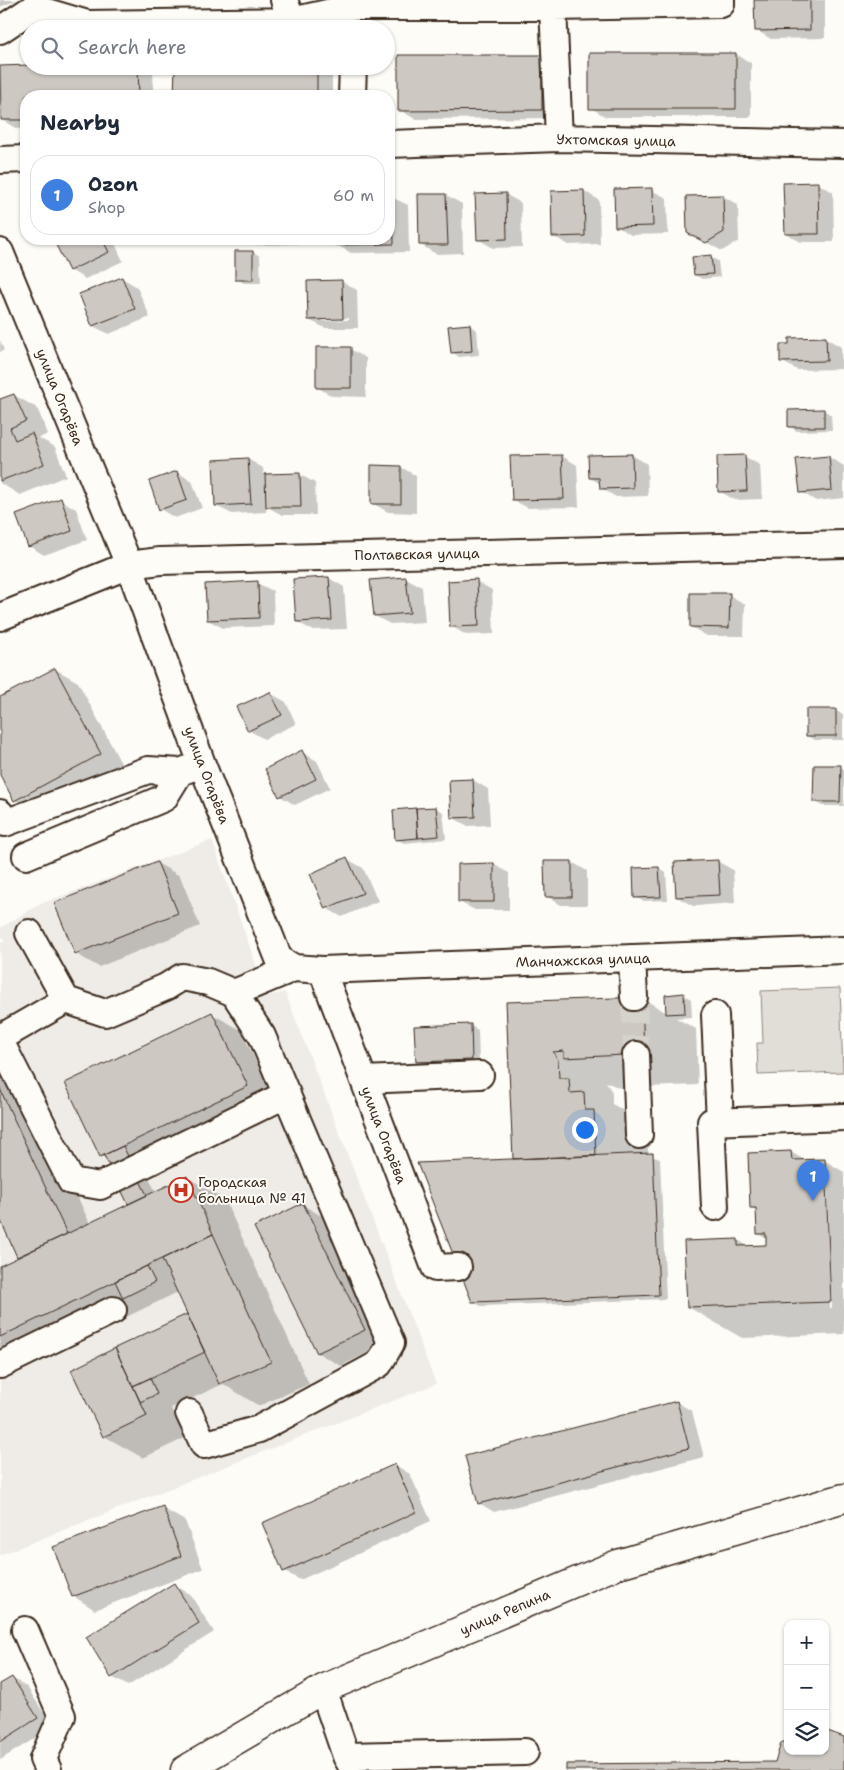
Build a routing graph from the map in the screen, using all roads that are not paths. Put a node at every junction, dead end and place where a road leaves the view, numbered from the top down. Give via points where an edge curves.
1 (722, 0) edge
2 (32, 4) edge
3 (553, 7) junction
4 (288, 10) edge
5 (353, 18) edge
6 (76, 20) edge
7 (144, 20) edge
8 (0, 30) edge
9 (353, 75) edge
10 (352, 90) edge
11 (559, 138) junction
12 (395, 144) edge
13 (844, 144) edge
14 (20, 159) edge
15 (0, 160) edge
16 (0, 252) edge
17 (844, 544) edge
18 (129, 565) junction
19 (0, 617) edge
20 (191, 768) junction
21 (0, 813) edge
22 (26, 856) dead end
23 (29, 933) dead end
24 (844, 950) edge
25 (632, 958) junction
26 (294, 968) junction
27 (322, 970) junction
28 (234, 993) junction
29 (634, 997) tunnel mouth
30 (66, 1000) junction
31 (715, 1015) dead end
32 (0, 1039) edge
33 (636, 1055) tunnel mouth
34 (480, 1075) dead end
35 (364, 1080) junction
36 (287, 1094) junction
37 (844, 1117) edge
38 (720, 1122) junction
39 (639, 1135) dead end
40 (715, 1207) dead end
41 (446, 1268) dead end
42 (113, 1310) dead end
43 (0, 1365) edge
44 (189, 1412) dead end
45 (844, 1498) edge
46 (24, 1630) dead end
47 (323, 1689) junction
48 (525, 1752) dead end
49 (350, 1763) edge
50 (39, 1766) edge
51 (184, 1770) edge

1 - 3 street via 722,4
2 - 6 street
2 - 8 street
3 - 5 street
3 - 11 street
4 - 5 street
4 - 7 street
9 - 10 street
11 - 12 street, Ухтомская улица
11 - 13 street, Ухтомская улица
14 - 15 street
16 - 18 street, улица Огарёва
17 - 18 street, Полтавская улица via 160,561
18 - 19 street, Полтавская улица
18 - 20 street, улица Огарёва
20 - 21 street via 148,770 5,823
20 - 22 street via 164,798
20 - 26 street, улица Огарёва via 279,959
23 - 30 street
24 - 25 street, Манчажская улица
25 - 27 street, Манчажская улица
25 - 29 street
26 - 27 street
26 - 28 street
27 - 35 street, улица Огарёва
28 - 30 street via 208,982 182,977 105,1013
28 - 36 street via 262,1036
30 - 32 street
31 - 38 street
32 - 36 street via 72,1181 100,1186
33 - 39 street
34 - 35 street
35 - 41 street, улица Огарёва via 417,1192
36 - 44 street via 391,1343 379,1364 260,1429 204,1445
37 - 38 street
38 - 40 street via 711,1122
42 - 43 street
45 - 47 main road, улица Репина via 618,1564
46 - 50 street via 62,1716
47 - 49 street
47 - 51 main road, улица Репина
48 - 49 street

